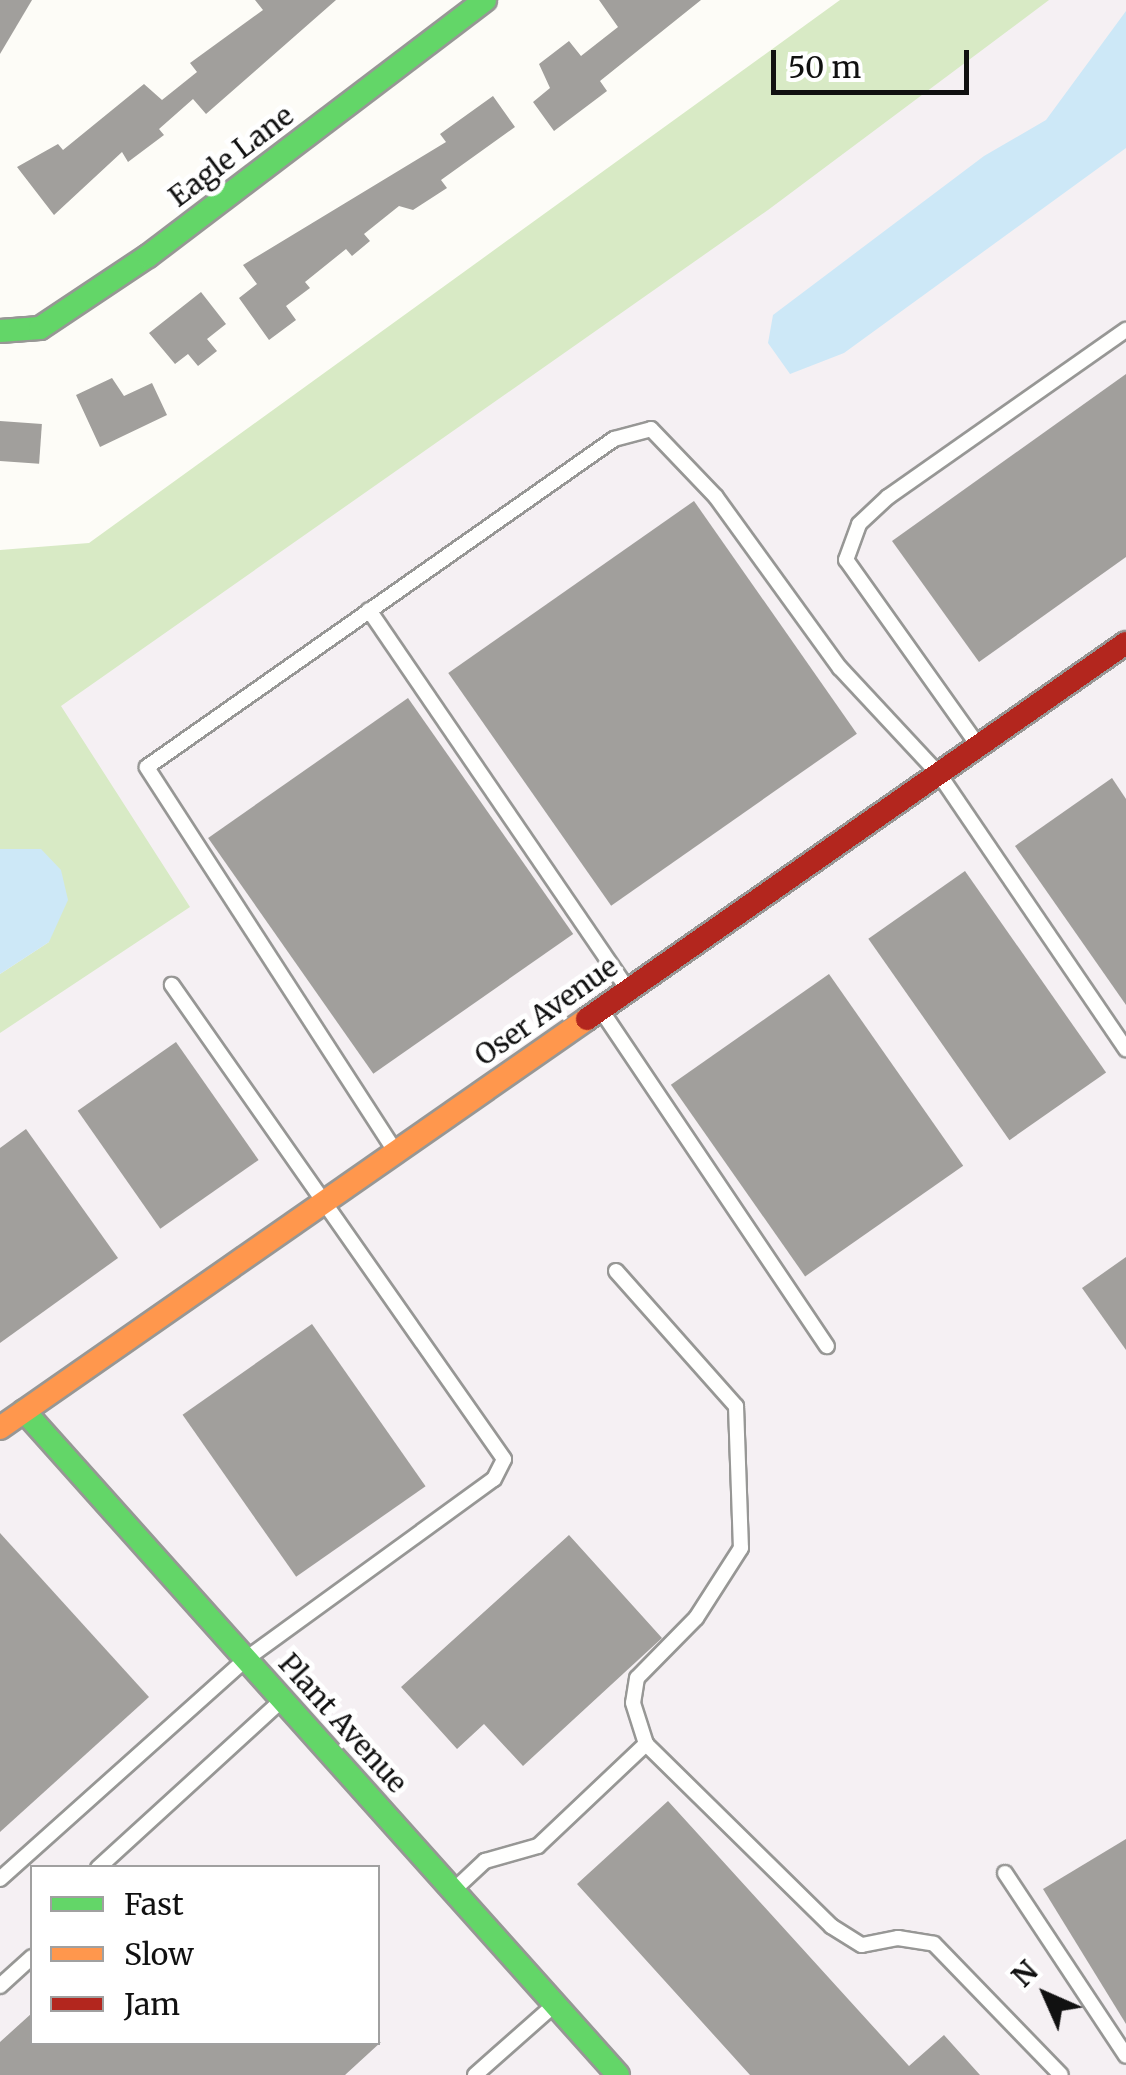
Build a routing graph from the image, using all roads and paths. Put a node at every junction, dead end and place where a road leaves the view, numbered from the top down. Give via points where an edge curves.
1 (485, 0) edge
2 (0, 330) edge
3 (1126, 330) edge
4 (369, 610) junction
5 (1126, 643) edge
6 (978, 746) junction
7 (939, 774) junction
8 (172, 986) dead end
9 (629, 990) junction
10 (600, 1009) junction
11 (1126, 1050) edge
12 (396, 1152) junction
13 (327, 1200) junction
14 (616, 1270) dead end
15 (827, 1346) dead end
16 (24, 1411) junction
17 (0, 1428) edge
18 (246, 1659) junction
19 (282, 1700) junction
20 (646, 1744) junction
21 (101, 1865) edge
22 (1005, 1873) dead end
23 (0, 1879) edge
24 (453, 1891) junction
25 (30, 1959) edge
26 (0, 1986) edge
27 (554, 2004) junction
28 (1126, 2056) edge
29 (614, 2074) edge
30 (475, 2075) edge
31 (1060, 2075) edge

1 - 2 street, Eagle Lane via 148,256 40,328
3 - 6 lane via 888,497 859,524 846,560
4 - 7 lane via 614,439 651,429 716,497 840,668
4 - 9 lane
4 - 12 lane via 147,766
5 - 6 street, Oser Avenue
6 - 7 street, Oser Avenue
7 - 9 street, Oser Avenue
7 - 11 lane
8 - 13 lane
9 - 10 street, Oser Avenue
10 - 12 street, Oser Avenue
10 - 15 lane
12 - 13 street, Oser Avenue
13 - 16 street, Oser Avenue
13 - 18 lane via 504,1459 494,1479
14 - 20 lane via 736,1406 741,1548 696,1618 637,1678 633,1702
16 - 17 street, Oser Avenue
16 - 18 street, Plant Avenue
18 - 19 street, Plant Avenue
18 - 23 lane
19 - 21 lane
19 - 24 street, Plant Avenue
20 - 24 lane via 538,1846 485,1862
20 - 31 lane via 831,1926 862,1945 898,1938 934,1944
22 - 28 lane
24 - 27 street, Plant Avenue
25 - 26 lane
27 - 29 street, Plant Avenue
27 - 30 lane

